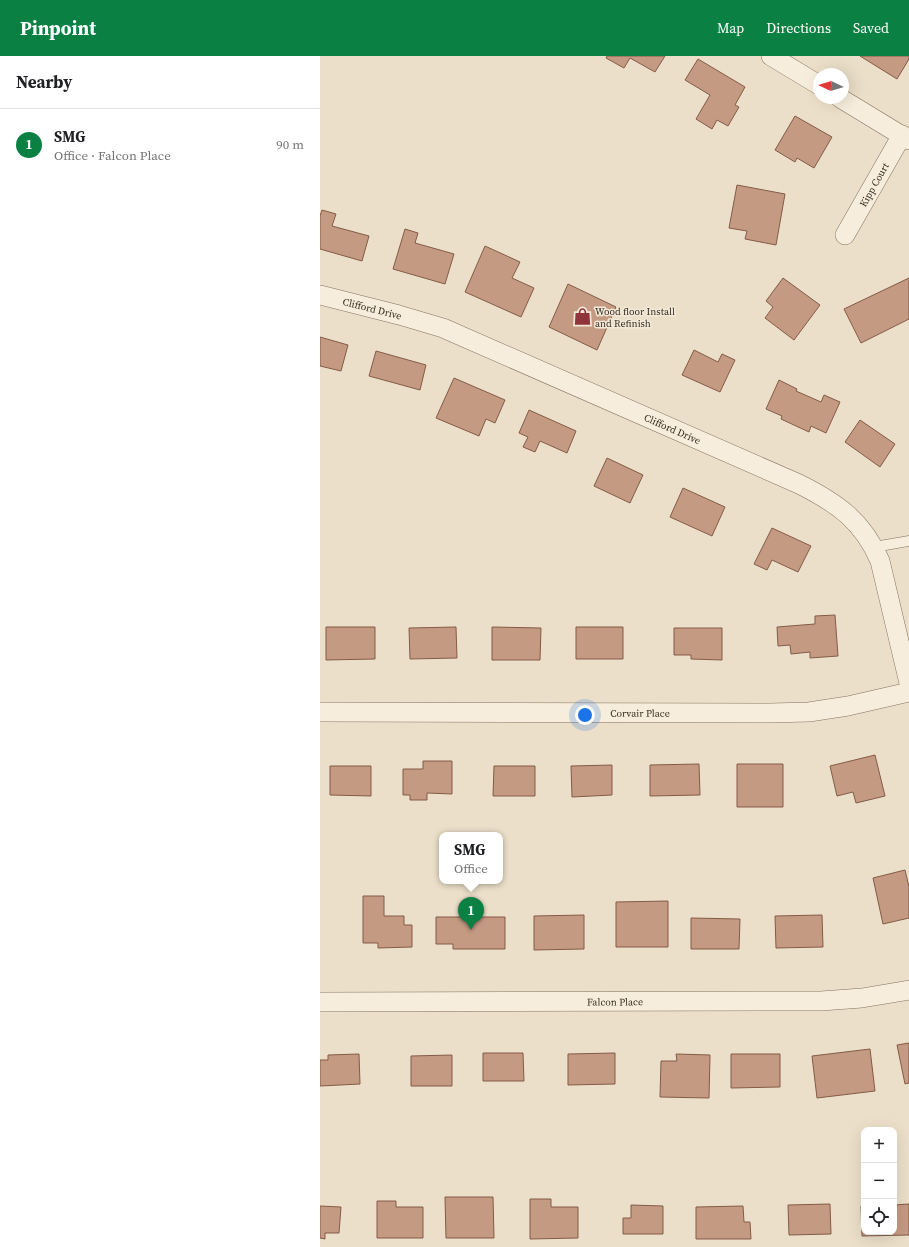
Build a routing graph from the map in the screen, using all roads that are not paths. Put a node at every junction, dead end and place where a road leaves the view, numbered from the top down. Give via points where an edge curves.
1 (771, 56) edge
2 (813, 81) edge
3 (849, 103) edge
4 (905, 137) edge
5 (845, 235) dead end
6 (320, 295) edge
7 (909, 541) edge
8 (874, 547) junction
9 (909, 683) edge
10 (909, 692) edge
11 (320, 712) edge
12 (909, 990) edge
13 (320, 1002) edge

1 - 2 street
3 - 4 street
4 - 5 street, Kipp Court
6 - 8 street, Clifford Drive via 442,328 799,484 823,496 844,511 861,528
7 - 8 lane
8 - 9 street, Clifford Drive via 880,561
10 - 11 street, Corvair Place via 809,712
12 - 13 street, Falcon Place via 821,1002

